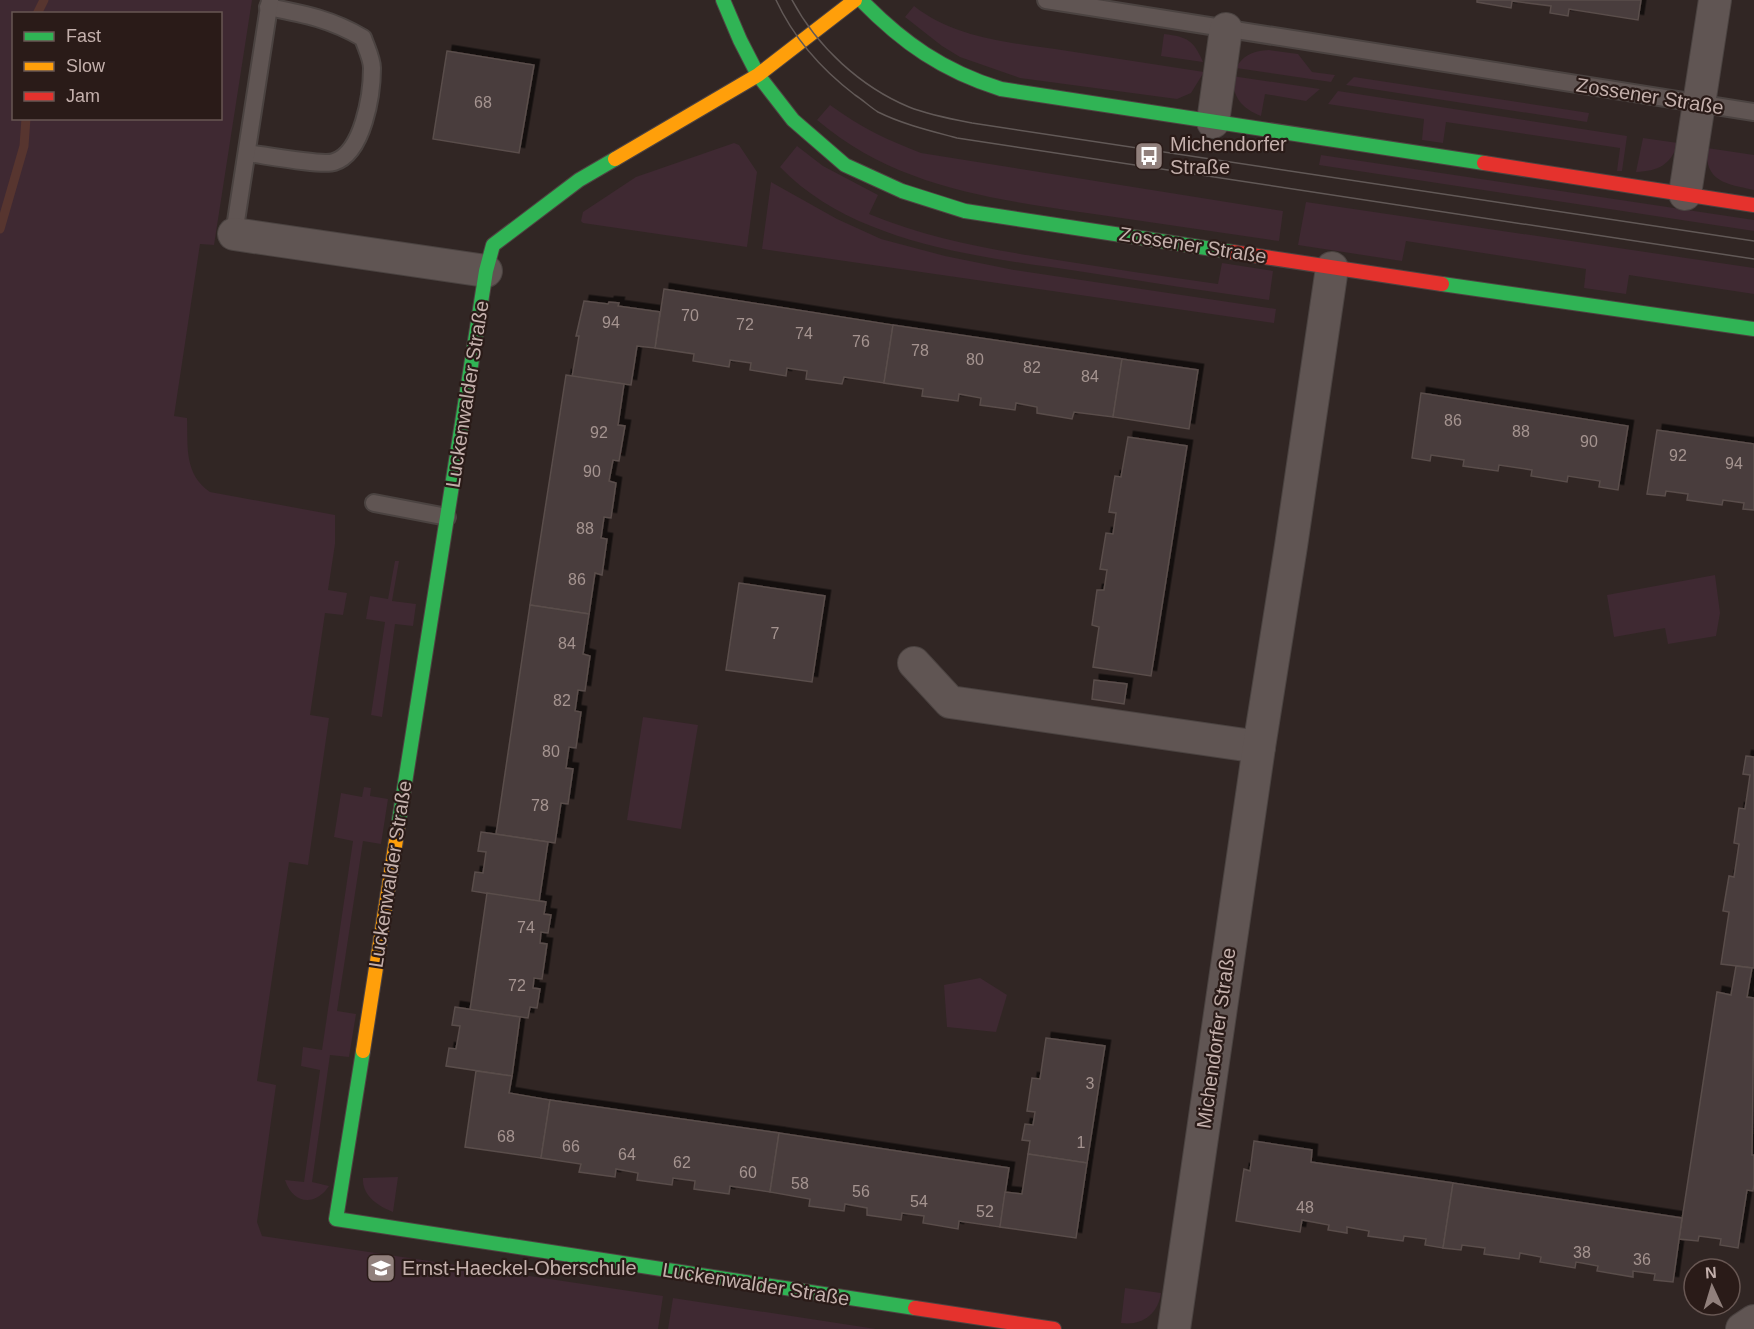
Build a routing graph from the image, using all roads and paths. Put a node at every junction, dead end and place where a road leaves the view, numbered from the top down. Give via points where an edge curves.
1 (723, 0) edge
2 (855, 0) edge
3 (861, 0) edge
4 (1046, 0) edge
5 (1715, 0) edge
6 (269, 4) edge
7 (1226, 29) junction
8 (758, 75) junction
9 (1699, 104) junction
10 (1754, 112) edge
11 (1213, 122) junction
12 (247, 153) junction
13 (1685, 194) junction
14 (1754, 205) edge
15 (234, 234) joint
16 (1332, 268) junction
17 (486, 271) junction
18 (1754, 329) edge
19 (374, 503) dead end
20 (447, 517) junction
21 (914, 663) dead end
22 (1259, 747) junction
23 (1754, 1321) edge
24 (1054, 1329) edge
25 (1174, 1329) edge
26 (1742, 1329) edge

1 - 8 street, Zossener Straße
2 - 8 street, Luckenwalder Straße
3 - 11 street via 886,27 917,51 945,69 979,83 1022,94
4 - 7 lane, Zossener Straße
5 - 9 street
6 - 12 lane
6 - 12 lane via 341,25 363,38 372,66 369,100 361,131 349,154 333,163
7 - 9 lane, Zossener Straße
7 - 11 street
8 - 16 street, Zossener Straße via 793,120 845,165 902,191 965,210
8 - 17 street, Luckenwalder Straße via 579,180 494,244
9 - 10 lane, Zossener Straße
9 - 13 street
11 - 13 street
12 - 15 lane
13 - 14 street
15 - 17 street
16 - 18 street, Zossener Straße
16 - 22 street, Michendorfer Straße
17 - 20 street, Luckenwalder Straße
19 - 20 lane
20 - 24 street, Luckenwalder Straße via 336,1218
21 - 22 street via 950,702
22 - 25 street, Michendorfer Straße
23 - 26 street

